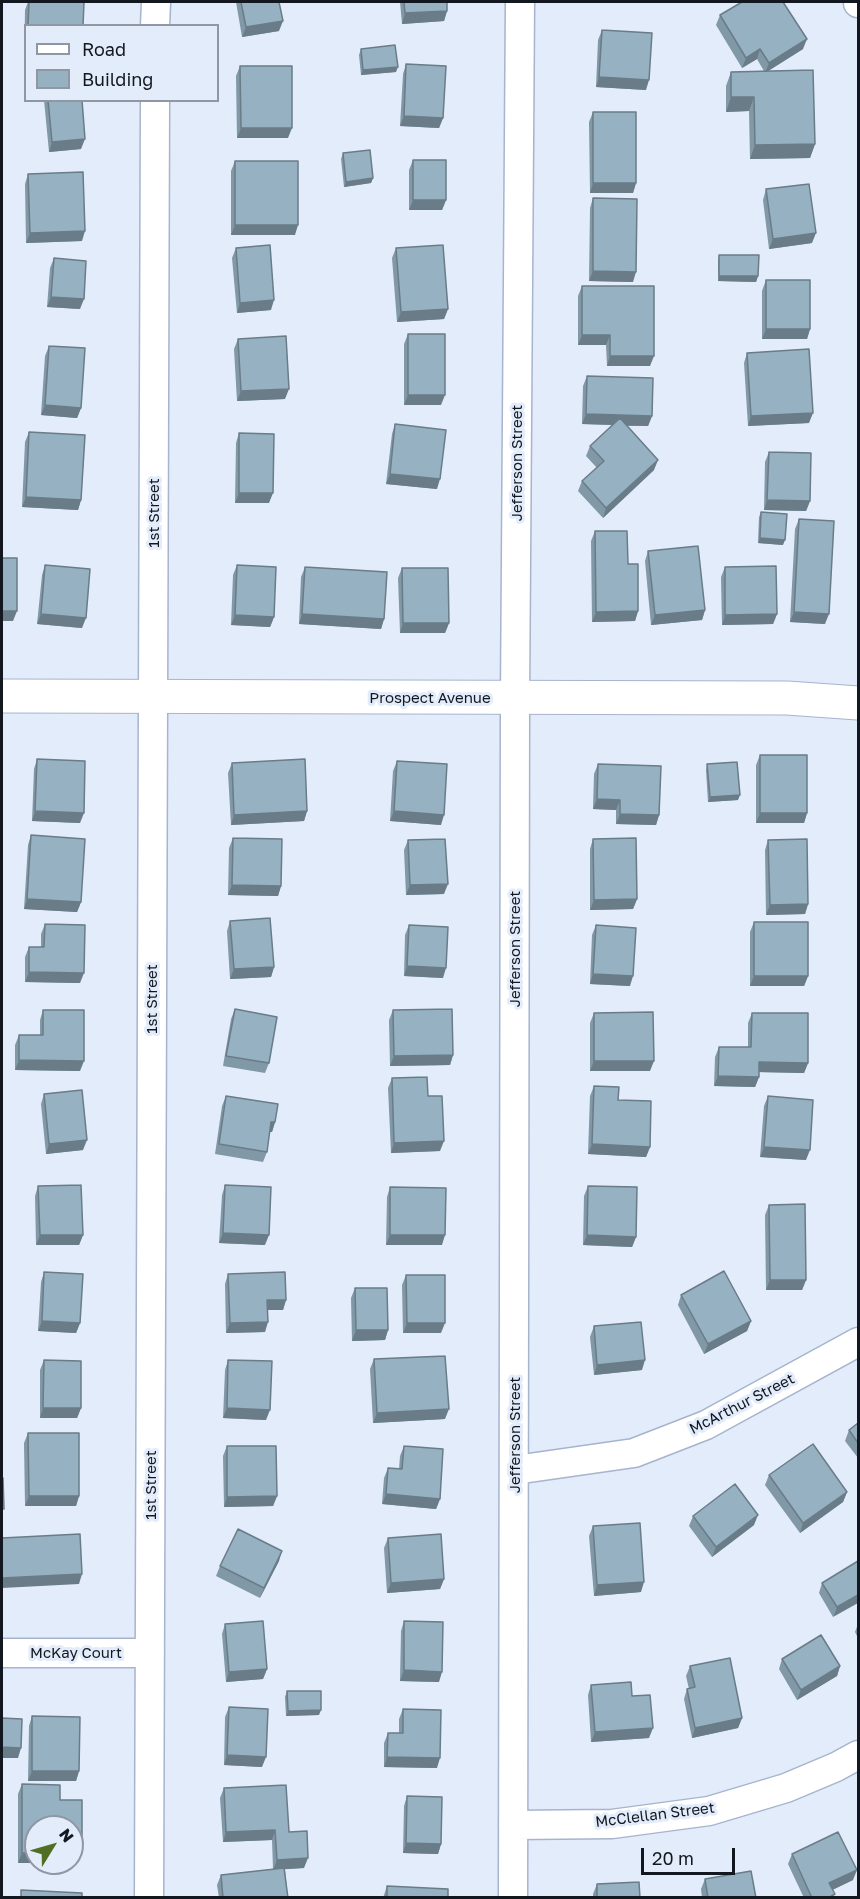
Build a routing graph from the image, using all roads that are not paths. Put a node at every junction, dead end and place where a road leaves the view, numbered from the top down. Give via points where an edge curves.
1 (156, 2) edge
2 (520, 2) edge
3 (155, 24) edge
4 (155, 102) edge
5 (2, 696) edge
6 (153, 697) junction
7 (515, 698) junction
8 (858, 703) edge
9 (858, 1342) edge
10 (515, 1470) junction
11 (2, 1653) edge
12 (150, 1653) junction
13 (858, 1755) edge
14 (513, 1825) junction
15 (149, 1898) edge
16 (513, 1898) edge

1 - 3 street
2 - 7 street, Jefferson Street
4 - 6 street, 1st Street
5 - 6 street, Prospect Avenue
6 - 7 street, Prospect Avenue
6 - 12 street, 1st Street
7 - 8 street, Prospect Avenue via 787,698
7 - 10 street, Jefferson Street
9 - 10 street, McArthur Street via 706,1425 634,1453
10 - 14 street, Jefferson Street
11 - 12 street, McKay Court
12 - 15 street, 1st Street
13 - 14 street, McClellan Street via 786,1788 710,1811 612,1824
14 - 16 street, Jefferson Street

